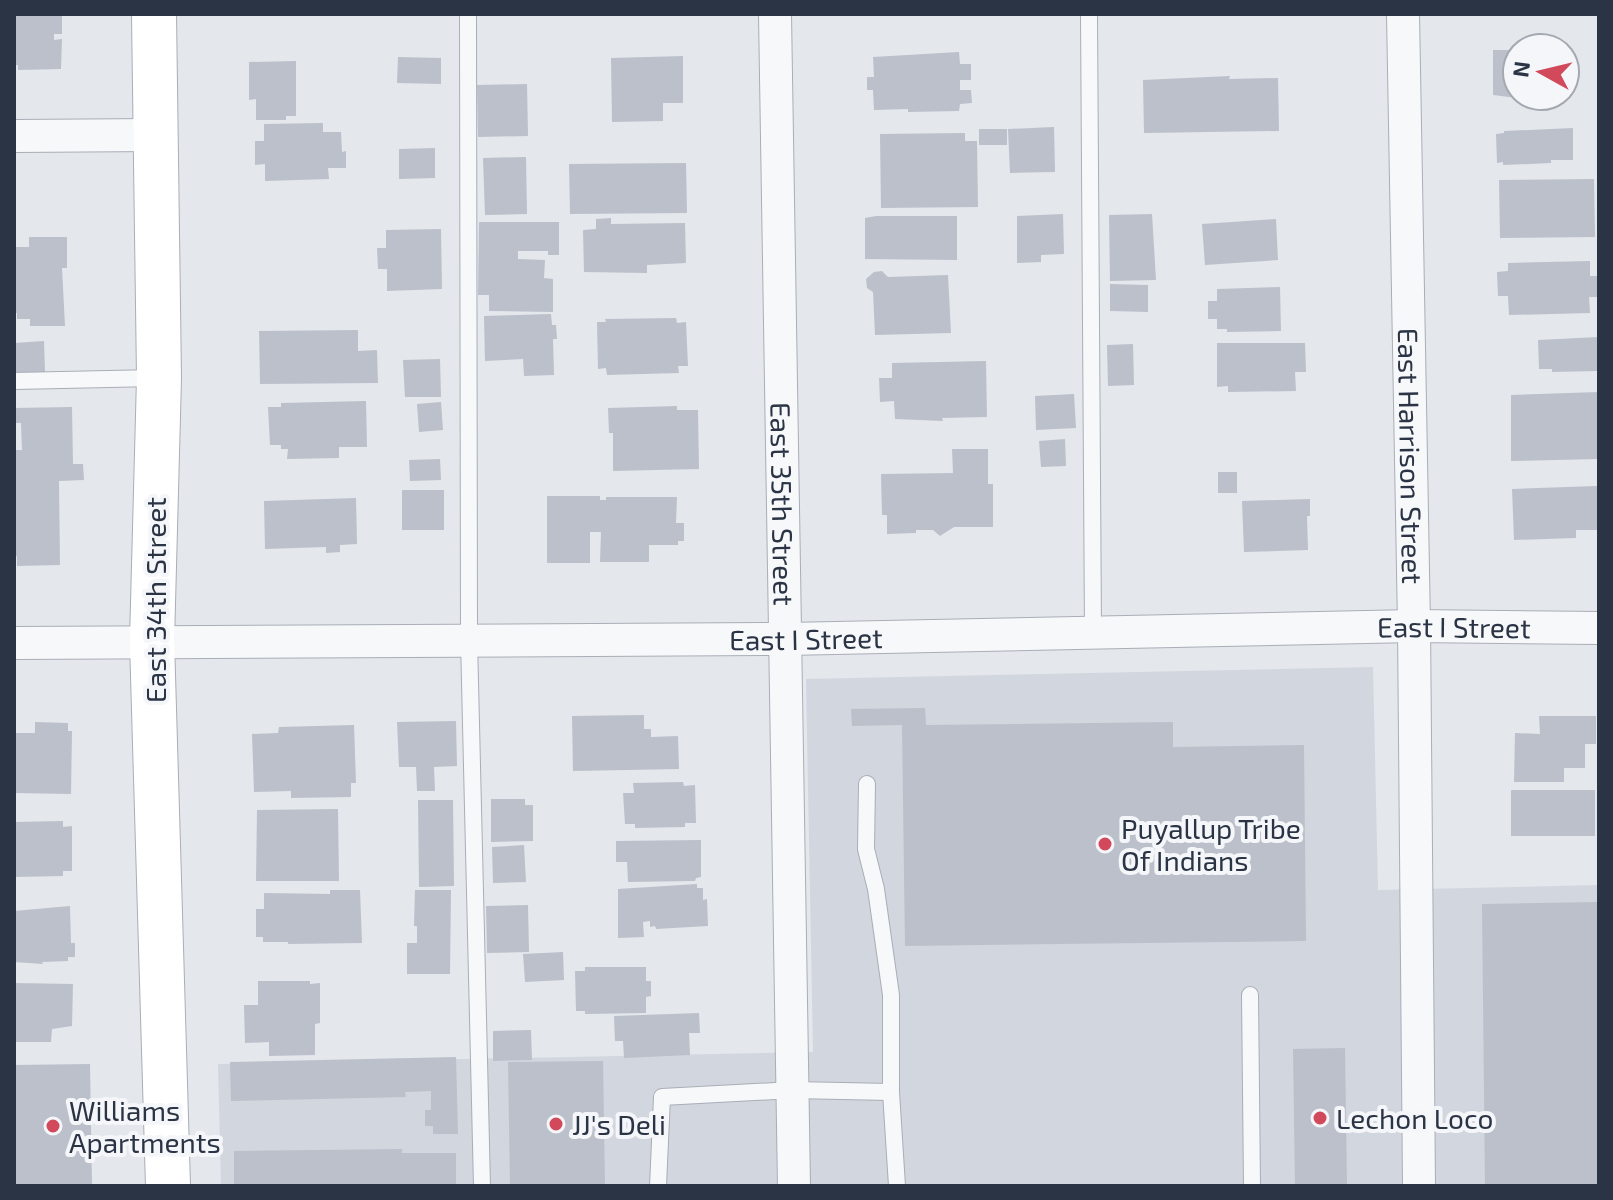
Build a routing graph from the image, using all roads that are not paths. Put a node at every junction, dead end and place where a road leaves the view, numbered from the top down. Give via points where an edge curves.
1 (154, 14) edge
2 (468, 14) edge
3 (775, 14) edge
4 (1089, 14) edge
5 (1403, 14) edge
6 (155, 135) junction
7 (14, 136) edge
8 (159, 378) junction
9 (14, 381) edge
10 (1414, 626) junction
11 (1599, 628) edge
12 (1093, 631) junction
13 (786, 639) junction
14 (469, 640) junction
15 (152, 641) junction
16 (14, 643) edge
17 (867, 784) dead end
18 (1250, 995) dead end
19 (793, 1090) junction
20 (891, 1092) junction
21 (168, 1186) edge
22 (482, 1186) edge
23 (658, 1186) edge
24 (794, 1186) edge
25 (897, 1186) edge
26 (1252, 1186) edge
27 (1419, 1186) edge

1 - 6 street, East 34th Street
2 - 14 lane
3 - 13 street, East 35th Street
4 - 12 lane
5 - 10 street, East Harrison Street
6 - 7 street
6 - 8 street, East 34th Street
8 - 9 lane
8 - 15 street, East 34th Street
10 - 11 street, East I Street
10 - 12 street, East I Street
10 - 27 street, East Harrison Street
12 - 13 street, East I Street
13 - 14 street, East I Street
13 - 19 street, East 35th Street
14 - 15 street, East I Street
14 - 22 lane
15 - 16 street, East I Street
15 - 21 street, East 34th Street
17 - 20 lane via 866,849 891,995
18 - 26 lane
19 - 20 lane
19 - 23 lane via 662,1097
19 - 24 street, East 35th Street
20 - 25 lane

